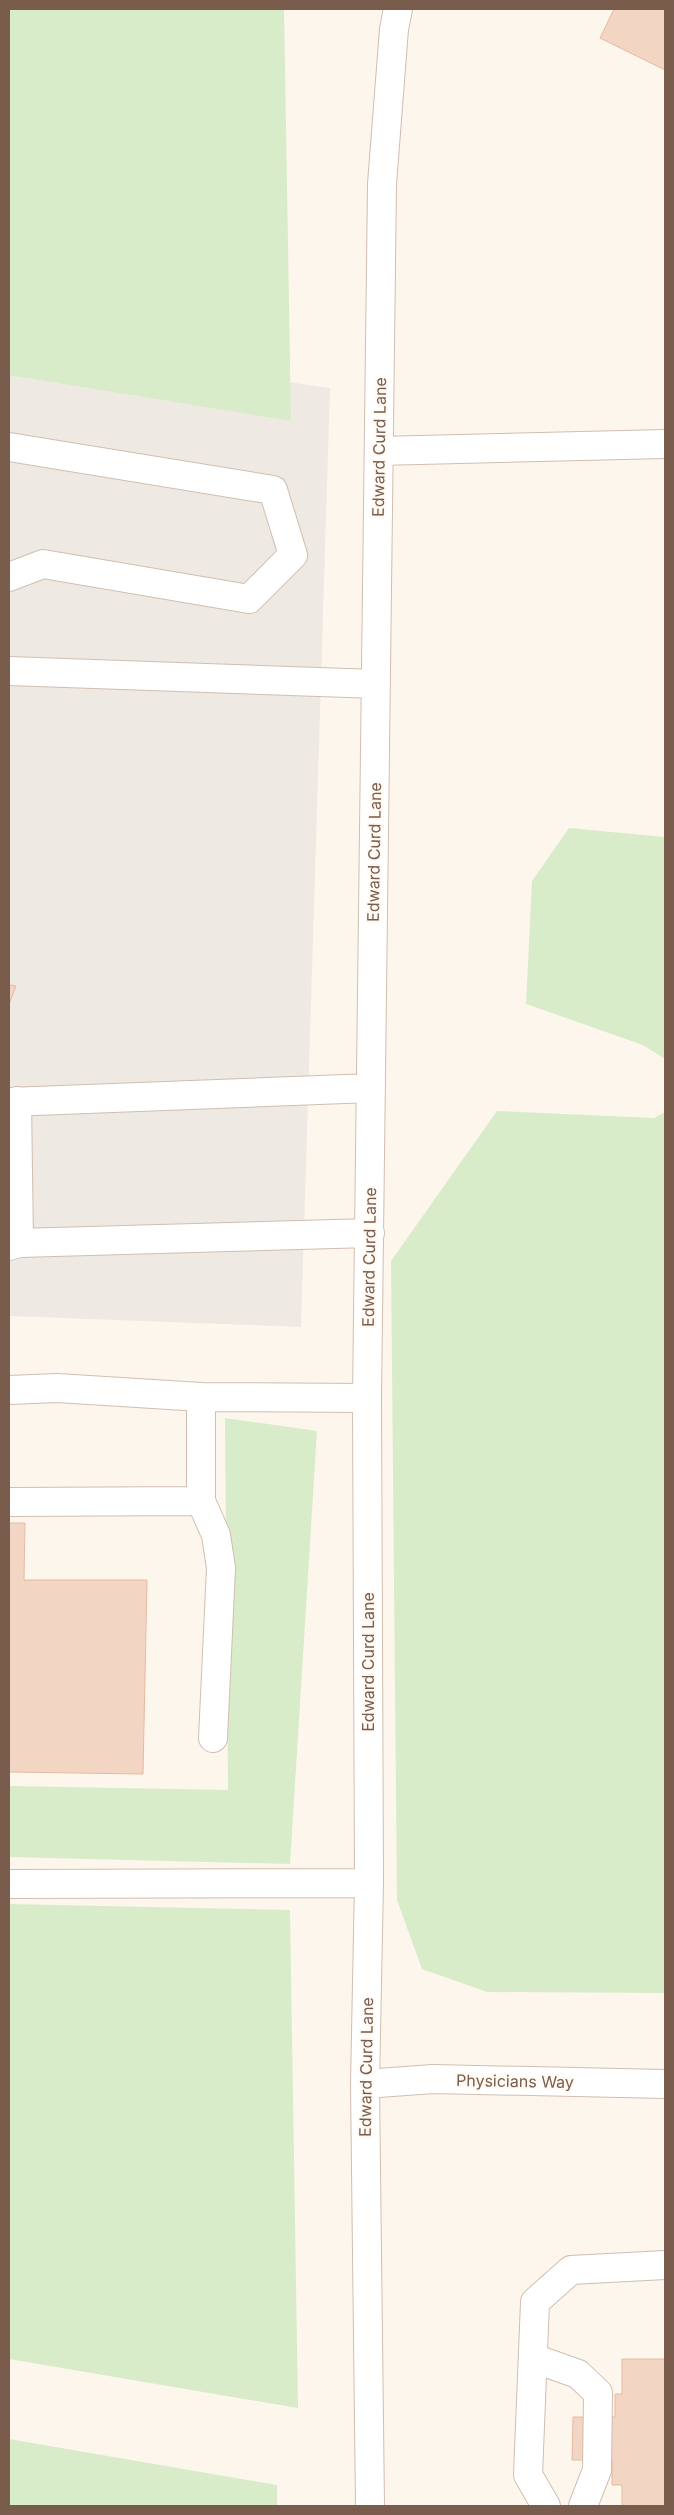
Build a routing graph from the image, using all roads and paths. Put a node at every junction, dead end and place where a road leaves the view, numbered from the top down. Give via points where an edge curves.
1 (398, 9) edge
2 (665, 444) edge
3 (9, 447) edge
4 (378, 451) junction
5 (9, 578) edge
6 (9, 671) edge
7 (376, 684) junction
8 (371, 1088) junction
9 (13, 1102) edge
10 (370, 1233) junction
11 (14, 1244) edge
12 (9, 1390) edge
13 (201, 1397) junction
14 (367, 1398) junction
15 (201, 1501) junction
16 (9, 1502) edge
17 (213, 1738) dead end
18 (369, 1883) junction
19 (9, 1884) edge
20 (365, 2084) junction
21 (665, 2084) edge
22 (665, 2265) edge
23 (533, 2358) junction
24 (370, 2506) edge
25 (546, 2506) edge
26 (583, 2506) edge

1 - 4 street, Edward Curd Lane via 382,184
2 - 4 street
3 - 5 street via 273,490 293,555 249,599 43,564
4 - 7 street, Edward Curd Lane
6 - 7 street
7 - 8 street, Edward Curd Lane
8 - 9 street
8 - 10 street, Edward Curd Lane
9 - 11 street
10 - 11 street
10 - 14 street, Edward Curd Lane
12 - 13 street via 56,1388
13 - 14 street
13 - 15 street
14 - 18 street, Edward Curd Lane
15 - 16 street
15 - 17 street via 216,1535 221,1568
18 - 19 street
18 - 20 street, Edward Curd Lane
20 - 21 street, Physicians Way via 433,2079
20 - 24 street, Edward Curd Lane
22 - 23 street via 571,2270 535,2302
23 - 25 street via 528,2475
23 - 26 street via 578,2374 598,2392 597,2470

